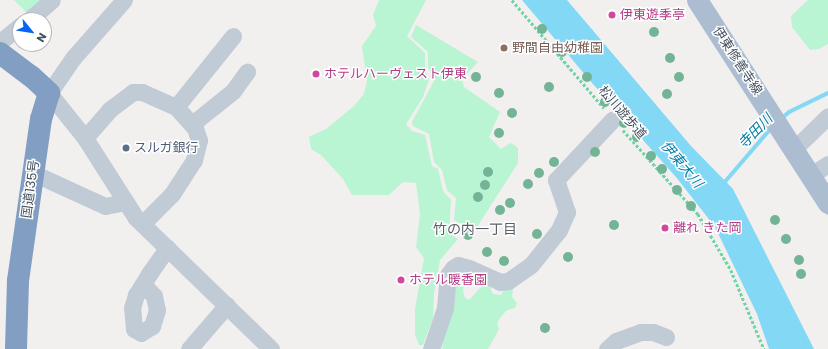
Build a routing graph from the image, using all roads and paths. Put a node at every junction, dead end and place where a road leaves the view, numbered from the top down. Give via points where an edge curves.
1 (52, 0) edge
2 (124, 0) edge
3 (512, 0) edge
4 (697, 0) edge
5 (38, 12) edge
6 (12, 32) edge
7 (234, 36) dead end
8 (0, 42) edge
9 (0, 53) edge
10 (247, 72) dead end
11 (49, 93) junction
12 (176, 107) junction
13 (828, 116) edge
14 (612, 119) junction
15 (192, 124) junction
16 (85, 138) junction
17 (794, 149) junction
18 (820, 170) edge
19 (33, 173) junction
20 (126, 202) junction
21 (828, 203) edge
22 (142, 224) junction
23 (167, 248) junction
24 (143, 284) dead end
25 (227, 305) junction
26 (666, 337) dead end
27 (16, 349) edge
28 (189, 349) edge
29 (272, 349) edge
30 (431, 349) edge
31 (606, 349) edge
32 (764, 349) edge

1 - 5 street
2 - 11 street via 65,68
3 - 14 path, 松川遊歩道
4 - 17 main road, 伊東修善寺線
6 - 8 street
7 - 12 street
9 - 11 highway
10 - 15 street via 233,91
11 - 16 street
11 - 19 highway, 国道135号 via 41,119
12 - 15 street
12 - 16 street via 142,92 133,92 109,110
13 - 17 street
14 - 30 street via 556,180 567,212 559,230 531,265 508,281 500,282 458,265 448,275 445,308
14 - 32 path, 松川遊歩道 via 698,214 731,270
15 - 22 street via 199,140 194,160 172,194
16 - 20 street
17 - 18 main road, 伊東修善寺線
18 - 21 main road, 伊東修善寺線
19 - 20 street via 105,206
19 - 27 highway, 国道135号 via 18,282
20 - 22 street
22 - 23 street
23 - 24 street
23 - 25 street
25 - 28 street
25 - 29 street
26 - 31 street via 653,332 641,332 610,344

